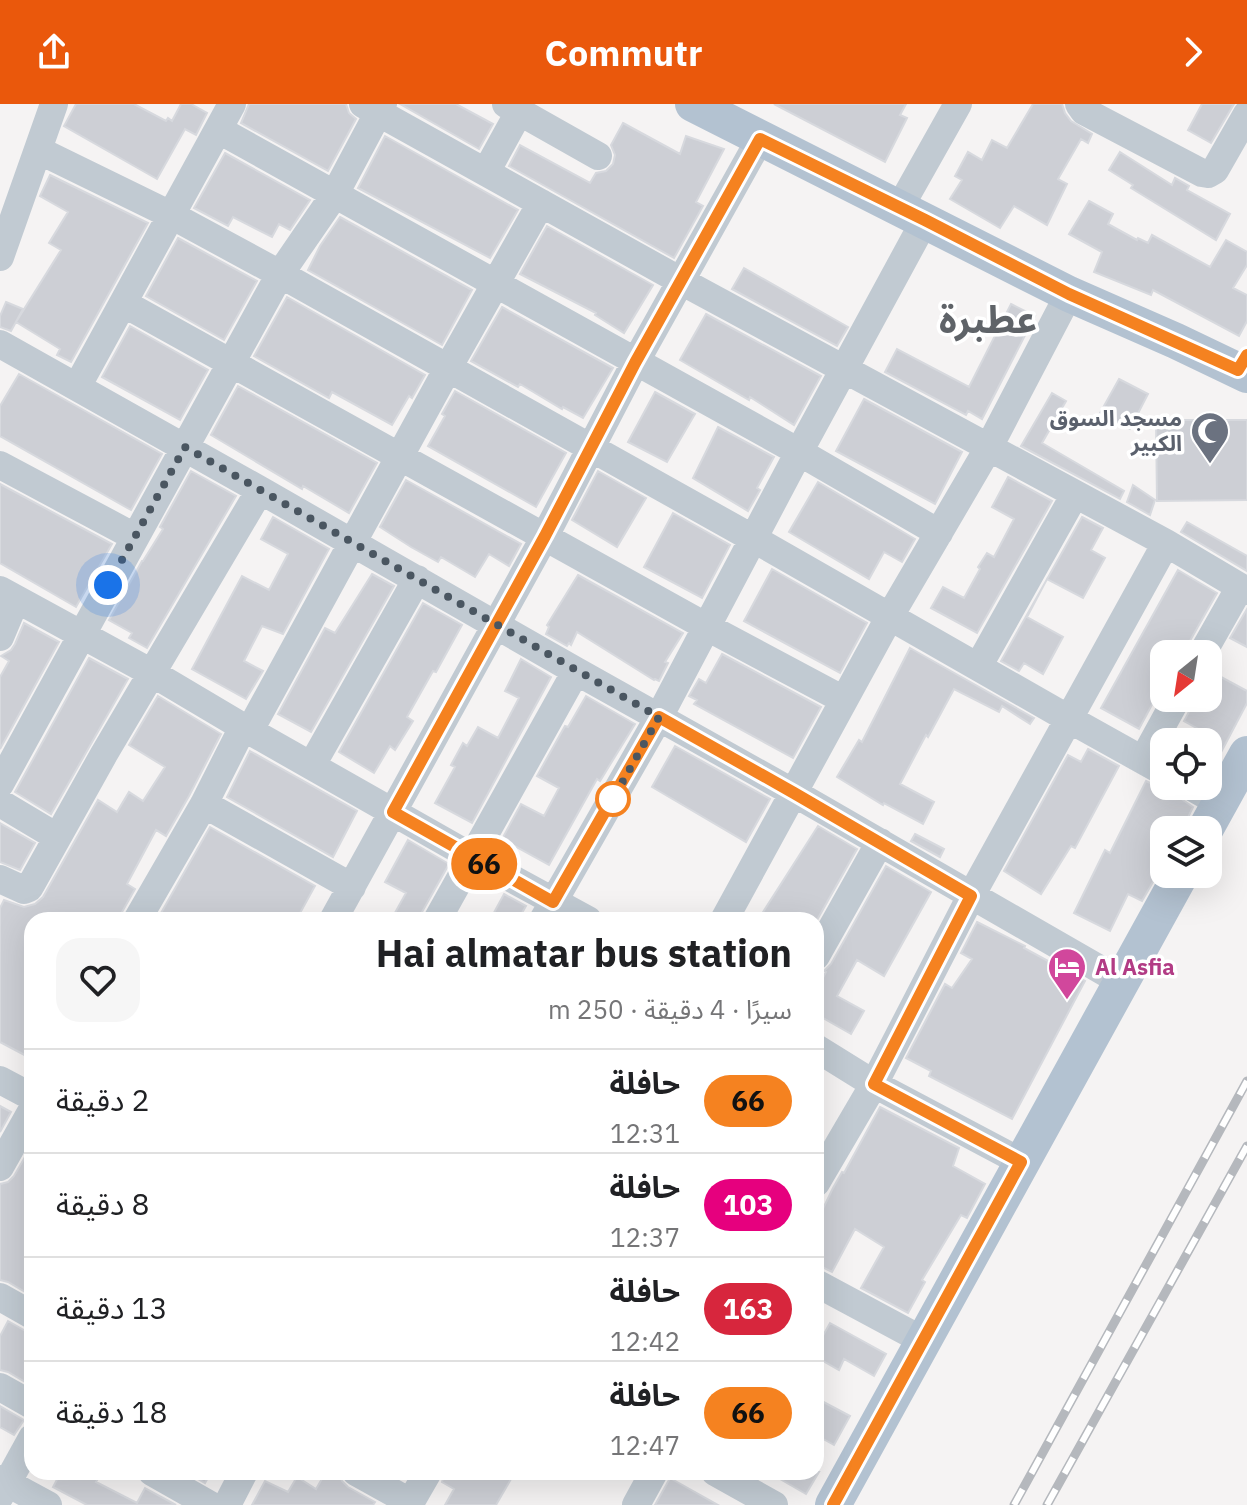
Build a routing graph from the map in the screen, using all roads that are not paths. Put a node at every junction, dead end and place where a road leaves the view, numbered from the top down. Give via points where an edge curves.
1 (54, 104) edge
2 (232, 104) edge
3 (693, 104) edge
4 (958, 104) edge
5 (1079, 104) edge
6 (375, 107) edge
7 (512, 108) edge
8 (1247, 114) edge
9 (219, 130) junction
10 (760, 139) junction
11 (38, 150) junction
12 (598, 156) dead end
13 (486, 172) junction
14 (335, 194) junction
15 (541, 203) junction
16 (912, 214) junction
17 (171, 215) junction
18 (0, 257) edge
19 (280, 274) junction
20 (681, 281) junction
21 (494, 284) junction
22 (1069, 294) junction
23 (123, 303) junction
24 (0, 344) edge
25 (232, 363) junction
26 (635, 363) junction
27 (1244, 367) edge
28 (448, 368) junction
29 (844, 369) junction
30 (77, 387) junction
31 (185, 447) junction
32 (591, 447) junction
33 (989, 447) junction
34 (799, 452) junction
35 (400, 455) junction
36 (0, 465) edge
37 (260, 490) junction
38 (1075, 494) junction
39 (939, 533) junction
40 (545, 536) junction
41 (135, 537) junction
42 (754, 539) junction
43 (354, 542) junction
44 (1166, 543) junction
45 (417, 579) junction
46 (1243, 589) edge
47 (8, 594) edge
48 (890, 616) junction
49 (496, 625) junction
50 (707, 627) junction
51 (81, 634) junction
52 (0, 637) edge
53 (1211, 640) edge
54 (978, 667) junction
55 (576, 671) junction
56 (152, 673) junction
57 (844, 700) junction
58 (659, 717) junction
59 (1069, 719) junction
60 (246, 728) junction
61 (1247, 754) edge
62 (1150, 764) edge
63 (312, 765) junction
64 (0, 784) edge
65 (794, 793) junction
66 (0, 803) edge
67 (204, 804) junction
68 (1205, 806) edge
69 (393, 812) junction
70 (57, 837) junction
71 (880, 842) junction
72 (472, 857) junction
73 (0, 880) edge
74 (352, 887) junction
75 (1173, 888) edge
76 (971, 896) junction
77 (548, 911) edge
78 (142, 912) edge
79 (338, 912) edge
80 (441, 912) edge
81 (728, 912) edge
82 (824, 942) edge
83 (1122, 982) junction
84 (824, 1053) edge
85 (0, 1080) edge
86 (874, 1084) junction
87 (24, 1093) edge
88 (24, 1124) edge
89 (1021, 1162) junction
90 (0, 1167) edge
91 (824, 1169) edge
92 (824, 1287) edge
93 (0, 1297) edge
94 (24, 1310) edge
95 (924, 1341) junction
96 (0, 1387) edge
97 (24, 1400) edge
98 (24, 1451) edge
99 (166, 1480) edge
100 (240, 1480) edge
101 (370, 1480) edge
102 (424, 1480) edge
103 (650, 1480) edge
104 (729, 1480) edge
105 (2, 1486) edge
106 (410, 1504) edge
107 (48, 1505) edge
108 (210, 1505) edge
109 (227, 1505) edge
110 (636, 1505) edge
111 (774, 1505) edge
112 (833, 1505) edge

1 - 11 street
2 - 9 street
3 - 10 main road
4 - 16 street
5 - 8 street via 1208,174
6 - 13 street
6 - 14 street
7 - 12 street
7 - 13 street
9 - 14 street
9 - 17 street
10 - 16 main road
10 - 20 street
11 - 17 street
11 - 18 street
13 - 15 street
14 - 19 street
14 - 21 street
15 - 20 street
15 - 21 street
16 - 22 main road
16 - 29 street
17 - 19 street
17 - 23 street
19 - 25 street
19 - 28 street
20 - 26 street
20 - 29 street
21 - 26 street
21 - 28 street
22 - 27 main road
22 - 33 street
23 - 25 street
23 - 30 street
24 - 30 street
25 - 31 street
25 - 35 street
26 - 32 street
26 - 34 street
28 - 32 street
28 - 35 street
29 - 33 street
29 - 34 street
30 - 31 street
31 - 37 street
31 - 41 street
32 - 40 street
32 - 42 street
33 - 38 street
33 - 39 street
34 - 39 street
34 - 42 street
35 - 40 street
35 - 43 street
36 - 41 street
37 - 43 street
37 - 56 street
38 - 44 street
38 - 54 street
39 - 48 street
40 - 49 street
40 - 50 street
41 - 51 street
42 - 48 street
42 - 50 street
43 - 45 street
43 - 60 street
44 - 46 street
44 - 59 street
45 - 49 street
45 - 63 street
46 - 53 street
47 - 51 street
47 - 52 street
48 - 54 street
48 - 57 street
49 - 55 street
49 - 69 street
50 - 57 street
50 - 58 street
51 - 56 street
51 - 64 street
54 - 59 street
55 - 58 street
55 - 72 street
56 - 60 street
56 - 70 street
57 - 65 street
58 - 65 street
58 - 77 street
59 - 62 street
59 - 76 street
60 - 63 street
60 - 67 street
61 - 68 main road
63 - 69 street
65 - 71 street
65 - 81 street
66 - 70 street
67 - 74 street
67 - 78 street
69 - 72 street
69 - 74 street
70 - 73 street via 29,888
71 - 76 street
71 - 82 street
72 - 77 street
72 - 80 street
74 - 79 street
75 - 83 main road
76 - 83 street
76 - 86 street
83 - 89 main road
84 - 86 street
85 - 87 street
86 - 89 street
86 - 91 street
88 - 90 street
89 - 95 main road
92 - 95 street
93 - 94 street
95 - 112 main road
96 - 97 street
98 - 105 street
99 - 108 street
100 - 109 street
101 - 106 street
102 - 106 street
103 - 110 street
104 - 111 street
105 - 107 street

